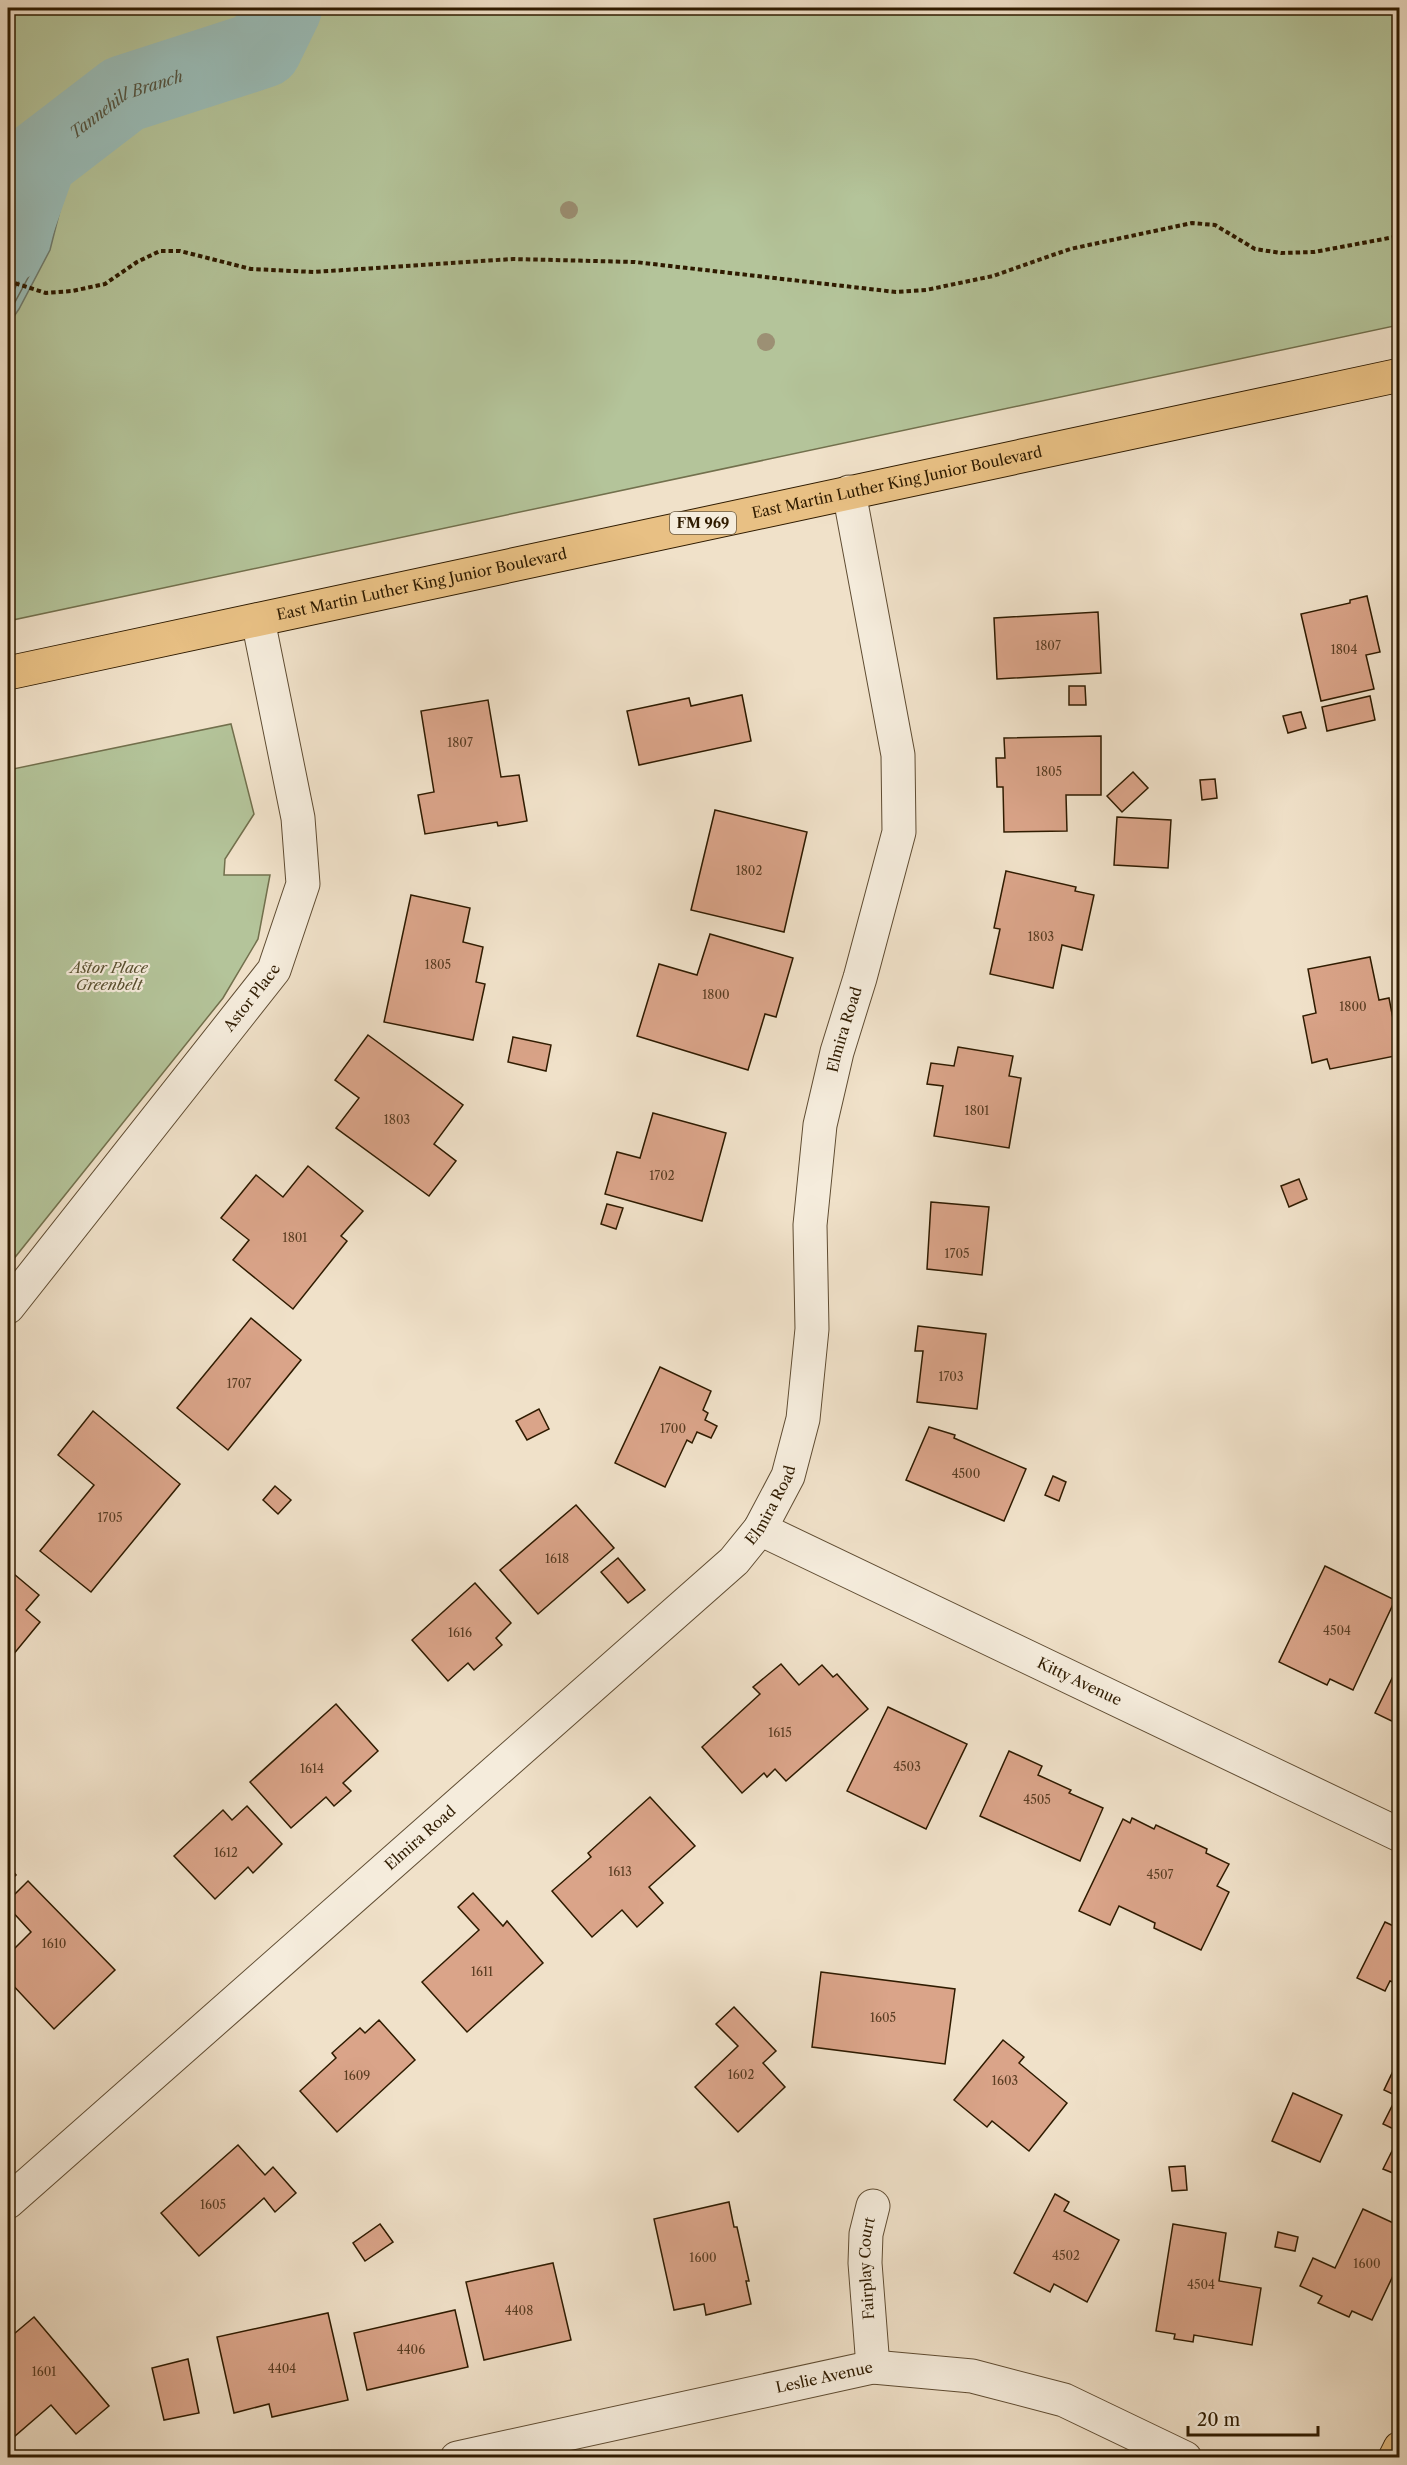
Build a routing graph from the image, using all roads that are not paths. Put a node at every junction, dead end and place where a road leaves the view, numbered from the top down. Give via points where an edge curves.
1 (1400, 375) edge
2 (849, 492) junction
3 (258, 620) junction
4 (8, 672) edge
5 (8, 1307) edge
6 (760, 1529) junction
7 (1400, 1834) edge
8 (8, 2202) edge
9 (873, 2206) dead end
10 (873, 2367) junction
11 (1400, 2448) edge
12 (457, 2457) edge
13 (1185, 2457) edge
14 (1395, 2457) edge

1 - 2 main road, East Martin Luther King Junior Boulevard / FM 969
2 - 3 main road, East Martin Luther King Junior Boulevard / FM 969
2 - 6 street, Elmira Road via 898,755 899,832 820,1125 810,1225 812,1329 803,1419 788,1476
3 - 4 main road, East Martin Luther King Junior Boulevard / FM 969
3 - 5 street, Astor Place via 298,818 303,884 274,970
6 - 7 street, Kitty Avenue
6 - 8 street, Elmira Road via 734,1561
9 - 10 street, Fairplay Court via 866,2234 865,2263
10 - 12 street, Leslie Avenue
10 - 13 street, Leslie Avenue via 972,2376 1064,2400
11 - 14 main road

